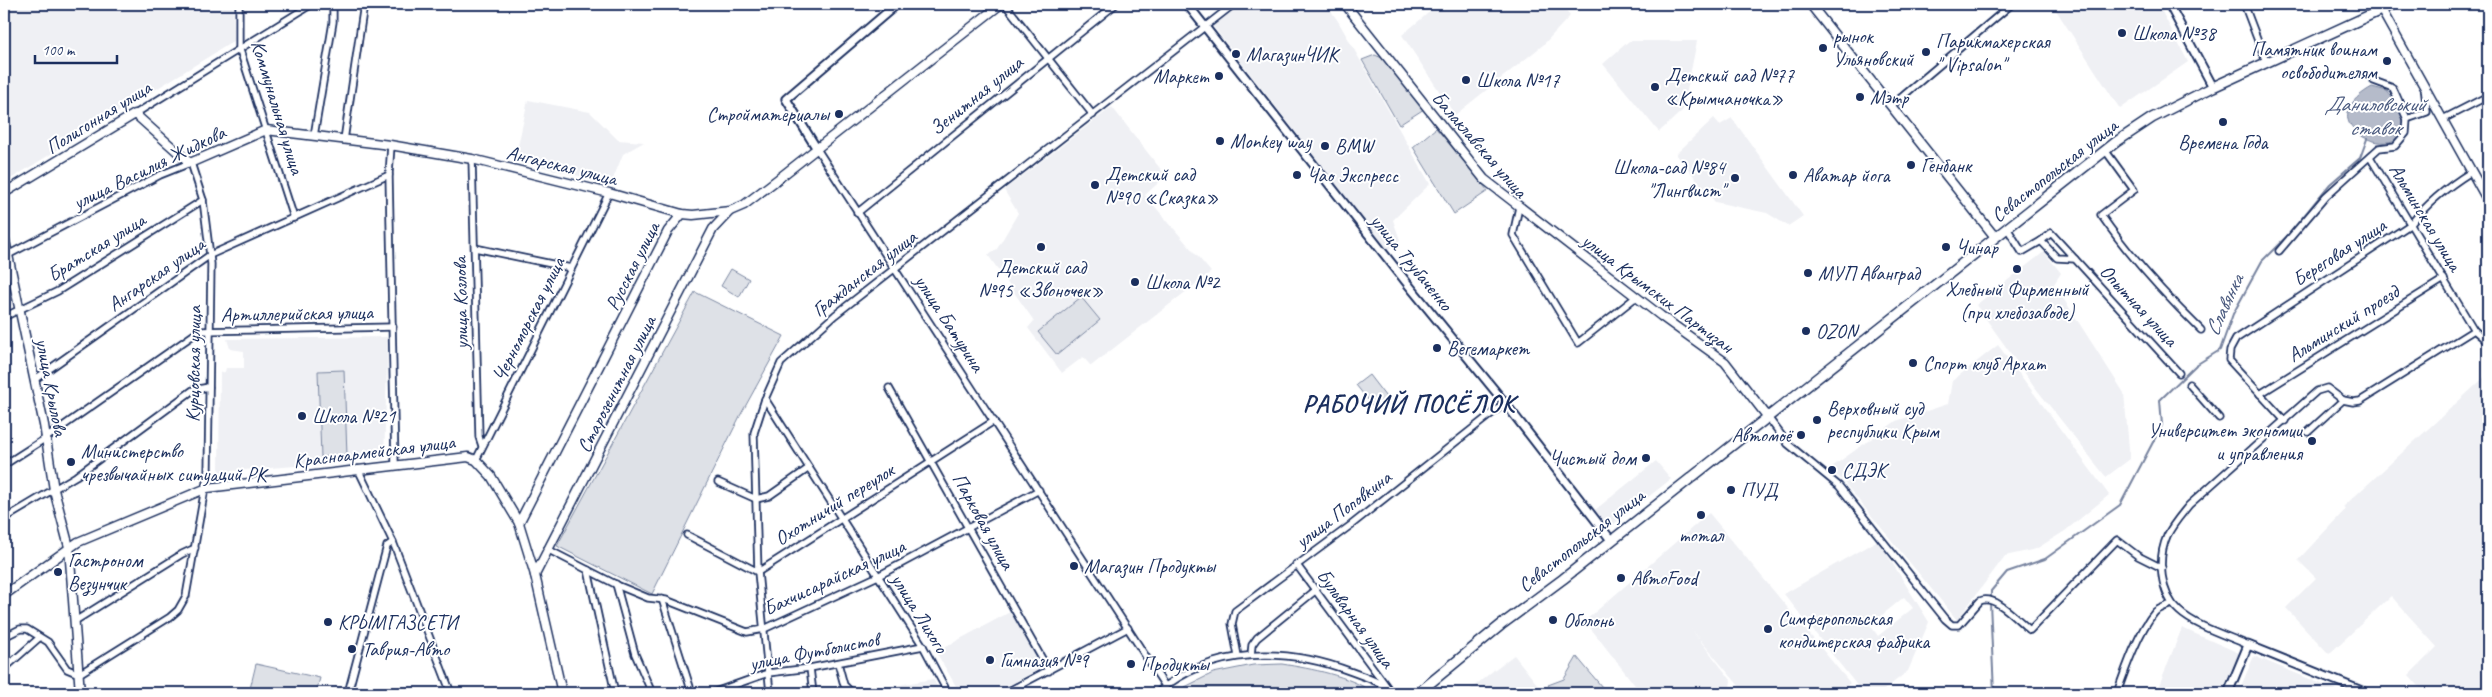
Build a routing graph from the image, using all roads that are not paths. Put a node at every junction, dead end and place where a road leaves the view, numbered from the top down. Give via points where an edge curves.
1 (239, 4) edge
2 (312, 4) edge
3 (333, 4) edge
4 (364, 4) edge
5 (897, 4) edge
6 (1001, 4) edge
7 (1006, 4) edge
8 (1116, 4) edge
9 (1188, 4) edge
10 (1234, 4) edge
11 (1345, 4) edge
12 (1810, 4) edge
13 (2012, 4) edge
14 (2169, 4) edge
15 (2244, 4) edge
16 (2394, 4) edge
17 (2376, 9) edge
18 (1205, 27) junction
19 (240, 47) junction
20 (1049, 58) junction
21 (2266, 62) junction
22 (2374, 81) dead end
23 (2424, 86) junction
24 (2213, 87) junction
25 (2488, 96) edge
26 (1891, 106) junction
27 (135, 114) junction
28 (1093, 115) junction
29 (2407, 119) junction
30 (2443, 119) junction
31 (266, 130) junction
32 (314, 136) junction
33 (344, 140) junction
34 (391, 145) junction
35 (817, 150) junction
36 (2105, 150) junction
37 (2370, 157) junction
38 (472, 159) junction
39 (190, 163) junction
40 (2471, 172) junction
41 (389, 175) junction
42 (4, 193) edge
43 (608, 193) junction
44 (203, 200) junction
45 (2488, 201) edge
46 (1519, 207) junction
47 (669, 210) junction
48 (730, 211) junction
49 (857, 213) junction
50 (682, 214) junction
51 (706, 215) junction
52 (294, 218) junction
53 (674, 221) junction
54 (2411, 224) junction
55 (2007, 228) junction
56 (713, 229) junction
57 (4, 236) edge
58 (1995, 237) junction
59 (2041, 240) junction
60 (475, 248) junction
61 (2279, 251) dead end
62 (210, 254) junction
63 (6, 256) edge
64 (2074, 259) junction
65 (571, 268) junction
66 (895, 270) junction
67 (2444, 279) junction
68 (1636, 297) junction
69 (20, 310) junction
70 (4, 317) edge
71 (393, 327) junction
72 (209, 330) junction
73 (2201, 330) dead end
74 (2474, 330) junction
75 (2488, 342) edge
76 (2179, 373) dead end
77 (34, 380) junction
78 (2189, 384) dead end
79 (209, 387) junction
80 (890, 388) dead end
81 (2260, 394) junction
82 (765, 399) junction
83 (2343, 400) junction
84 (1505, 403) junction
85 (1767, 416) junction
86 (2219, 418) dead end
87 (994, 420) junction
88 (2285, 421) junction
89 (2308, 432) dead end
90 (46, 438) junction
91 (482, 446) junction
92 (476, 460) junction
93 (933, 462) junction
94 (395, 464) junction
95 (4, 465) edge
96 (809, 468) junction
97 (358, 469) junction
98 (718, 482) dead end
99 (207, 488) junction
100 (54, 490) junction
101 (1039, 490) junction
102 (756, 499) junction
103 (4, 519) edge
104 (842, 519) junction
105 (520, 523) junction
106 (970, 529) junction
107 (687, 535) dead end
108 (1611, 540) junction
109 (393, 542) junction
110 (526, 545) junction
111 (69, 547) junction
112 (195, 548) junction
113 (548, 549) junction
114 (1296, 564) junction
115 (2162, 568) junction
116 (588, 570) junction
117 (758, 572) junction
118 (535, 575) junction
119 (878, 576) junction
120 (616, 584) junction
121 (1316, 590) junction
122 (4, 595) edge
123 (662, 599) junction
124 (2172, 604) junction
125 (75, 621) junction
126 (1128, 628) junction
127 (764, 629) junction
128 (4, 637) edge
129 (39, 638) junction
130 (2248, 645) junction
131 (923, 646) junction
132 (1251, 655) junction
133 (1238, 656) junction
134 (838, 663) junction
135 (810, 668) junction
136 (4, 670) edge
137 (1049, 671) junction
138 (768, 673) junction
139 (78, 674) junction
140 (1021, 685) junction
141 (1165, 686) junction
142 (716, 692) edge
143 (1391, 692) edge
144 (80, 693) edge
145 (348, 693) edge
146 (452, 693) edge
147 (562, 693) edge
148 (615, 693) edge
149 (652, 693) edge
150 (692, 693) edge
151 (770, 693) edge
152 (813, 693) edge
153 (852, 693) edge
154 (948, 693) edge
155 (1005, 693) edge
156 (1026, 693) edge
157 (1157, 693) edge
158 (1418, 693) edge
159 (2117, 693) edge
160 (2228, 693) edge
161 (2367, 693) edge

1 - 19 street, Коммунальная улица
2 - 19 street, Полигонная улица
3 - 32 street via 334,22
4 - 33 street
5 - 35 street, улица Батурина via 786,99
6 - 35 main road, Русская улица
7 - 20 street
8 - 20 street, Зенитная улица
9 - 18 street, улица Трубаченко
10 - 18 street, Гражданская улица
11 - 46 main road, Балаклавская улица via 1484,179
12 - 26 main road
13 - 26 street
14 - 24 street
15 - 21 street
16 - 17 main road, Севастопольская улица
17 - 21 main road, Севастопольская улица
17 - 23 main road
18 - 28 street, Гражданская улица
18 - 84 street, улица Трубаченко
19 - 27 street, Полигонная улица
19 - 31 street, Коммунальная улица
20 - 28 street
20 - 49 street, Зенитная улица
21 - 24 main road, Севастопольская улица
22 - 29 street via 2393,88
23 - 29 street via 2426,112
23 - 30 main road
24 - 36 main road, Севастопольская улица via 2152,118
25 - 30 street
26 - 58 main road
27 - 39 main road, Курцовская улица
27 - 42 main road, Полигонная улица
28 - 66 street, Гражданская улица
29 - 37 street via 2406,133 2395,146 2379,148
30 - 40 main road
31 - 32 main road
31 - 39 main road, улица Василия Жидкова
31 - 52 street, Коммунальная улица
32 - 33 main road, Ангарская улица
33 - 34 main road, Ангарская улица
34 - 38 main road, Ангарская улица
34 - 41 street
35 - 48 main road, Русская улица via 744,205
35 - 49 street, улица Батурина
36 - 55 main road, Севастопольская улица
36 - 73 street via 2134,190 2101,215 2123,248
37 - 54 street, Альминская улица
37 - 61 street via 2326,196
38 - 43 main road, Ангарская улица
38 - 60 street, улица Козлова
39 - 44 street, Курцовская улица
39 - 63 street, улица Василия Жидкова via 160,175
40 - 45 main road
40 - 54 street, Береговая улица via 2424,206
41 - 52 street, Ангарская улица
41 - 71 street
43 - 47 main road, Ангарская улица
43 - 65 street, Черноморская улица
44 - 62 street, Курцовская улица
44 - 69 street, Братская улица via 58,292
46 - 68 main road, улица Крымских Партизан
46 - 68 street, Балаклавская улица via 1513,235 1578,343
47 - 50 main road, Ангарская улица
47 - 53 main road
48 - 51 main road, Русская улица
48 - 56 main road, Старозенитная улица
49 - 66 street, улица Батурина
50 - 51 main road, Русская улица
50 - 53 main road, Русская улица
51 - 56 main road via 714,222
52 - 62 street, Ангарская улица
53 - 105 main road, Русская улица
54 - 67 street, Альминская улица
54 - 81 street, Береговая улица via 2236,339 2229,360
55 - 58 main road, Севастопольская улица
55 - 59 street via 2022,252
56 - 113 main road, Старозенитная улица
57 - 63 main road, улица Крылова
58 - 85 main road, Севастопольская улица
59 - 64 street, Опытная улица via 2057,258
59 - 64 street, Опытная улица via 2051,233
60 - 65 street
60 - 91 street, улица Козлова via 479,437
62 - 72 street, Курцовская улица
62 - 77 street, Ангарская улица
63 - 69 main road, улица Крылова
64 - 76 street, Опытная улица
65 - 91 street, Черноморская улица
66 - 82 street, Гражданская улица via 835,315 781,363
66 - 87 street, улица Батурина
67 - 74 street, Альминская улица
67 - 81 street, Альминский проезд
68 - 85 main road, улица Крымских Партизан via 1725,362
69 - 70 street, Братская улица
69 - 77 main road, улица Крылова
71 - 72 street, Артиллерийская улица
71 - 94 street
72 - 79 street, Курцовская улица
72 - 90 street, Артиллерийская улица via 199,331
74 - 75 street, Альминская улица
74 - 83 street via 2360,401
77 - 90 main road, улица Крылова
78 - 86 street
79 - 99 street, Курцовская улица
79 - 100 street via 193,390
80 - 93 street, Парковая улица
81 - 88 street
82 - 96 street, улица Лихого
82 - 102 street, Гражданская улица via 754,433
83 - 88 street via 2322,388
83 - 89 street
84 - 108 street, улица Трубаченко
84 - 114 street, улица Поповкина via 1351,525
85 - 108 main road, Севастопольская улица
85 - 115 street via 1788,444 1839,486 1952,625 1962,623 1983,599 1999,604 2030,630 2117,540
87 - 93 street, Охотничий переулок
87 - 101 street, улица Батурина
88 - 115 street via 2189,505 2168,535
90 - 95 street, Артиллерийская улица
90 - 100 main road, улица Крылова
91 - 92 street, Черноморская улица
92 - 94 main road, Красноармейская улица via 468,457
92 - 105 main road via 491,476
93 - 104 street, Охотничий переулок
93 - 106 street, Парковая улица
94 - 97 main road, Красноармейская улица
96 - 102 street via 769,496
96 - 104 street, улица Лихого
97 - 99 main road, Красноармейская улица
97 - 109 street
98 - 102 street
99 - 111 main road, Красноармейская улица
99 - 112 street, Курцовская улица
100 - 103 street
100 - 111 main road, улица Крылова
101 - 106 street, Бахчисарайская улица
101 - 126 street, улица Батурина
102 - 117 street, Гражданская улица
104 - 117 street, Охотничий переулок
104 - 119 street, улица Лихого
105 - 110 main road
106 - 119 street, Бахчисарайская улица
106 - 137 street, Парковая улица
107 - 117 street
108 - 158 main road, Севастопольская улица
109 - 145 street via 387,546
109 - 146 street
110 - 113 main road, Бахчисарайская улица via 536,551
110 - 118 main road
111 - 122 main road, Красноармейская улица
111 - 125 main road, улица Крылова
112 - 125 street
112 - 139 street, Курцовская улица via 186,596 178,610
113 - 116 street, Бахчисарайская улица
113 - 118 main road, Старозенитная улица
114 - 121 street, Бульварная улица
114 - 133 street, улица Поповкина via 1233,615
115 - 124 street
116 - 120 street, Бахчисарайская улица
116 - 148 street
117 - 127 street, Гражданская улица
118 - 147 main road
119 - 127 street, Бахчисарайская улица
119 - 131 street, улица Лихого
120 - 123 street, Бахчисарайская улица via 648,598
120 - 149 street via 635,654
121 - 132 street via 1257,638
121 - 143 street, Бульварная улица
123 - 127 street, Бахчисарайская улица via 747,632
123 - 150 street
124 - 130 street via 2193,620
124 - 159 street via 2156,610 2126,667
125 - 139 main road, улица Крылова
126 - 137 street
126 - 141 street, улица Батурина
127 - 138 street, Гражданская улица
128 - 129 street via 25,629
129 - 136 street
129 - 139 street via 48,642 67,669
130 - 160 street
130 - 161 street
131 - 134 street, улица Футболистов
131 - 154 street, улица Лихого
132 - 133 street
132 - 143 street via 1315,659 1371,679
133 - 141 street via 1210,663
134 - 135 street, улица Футболистов
134 - 153 street via 844,685
135 - 138 street, улица Футболистов
135 - 152 street
137 - 140 street
138 - 142 street, улица Футболистов
138 - 151 street, Гражданская улица
139 - 144 main road, улица Крылова
140 - 155 street
140 - 156 street
141 - 157 street

